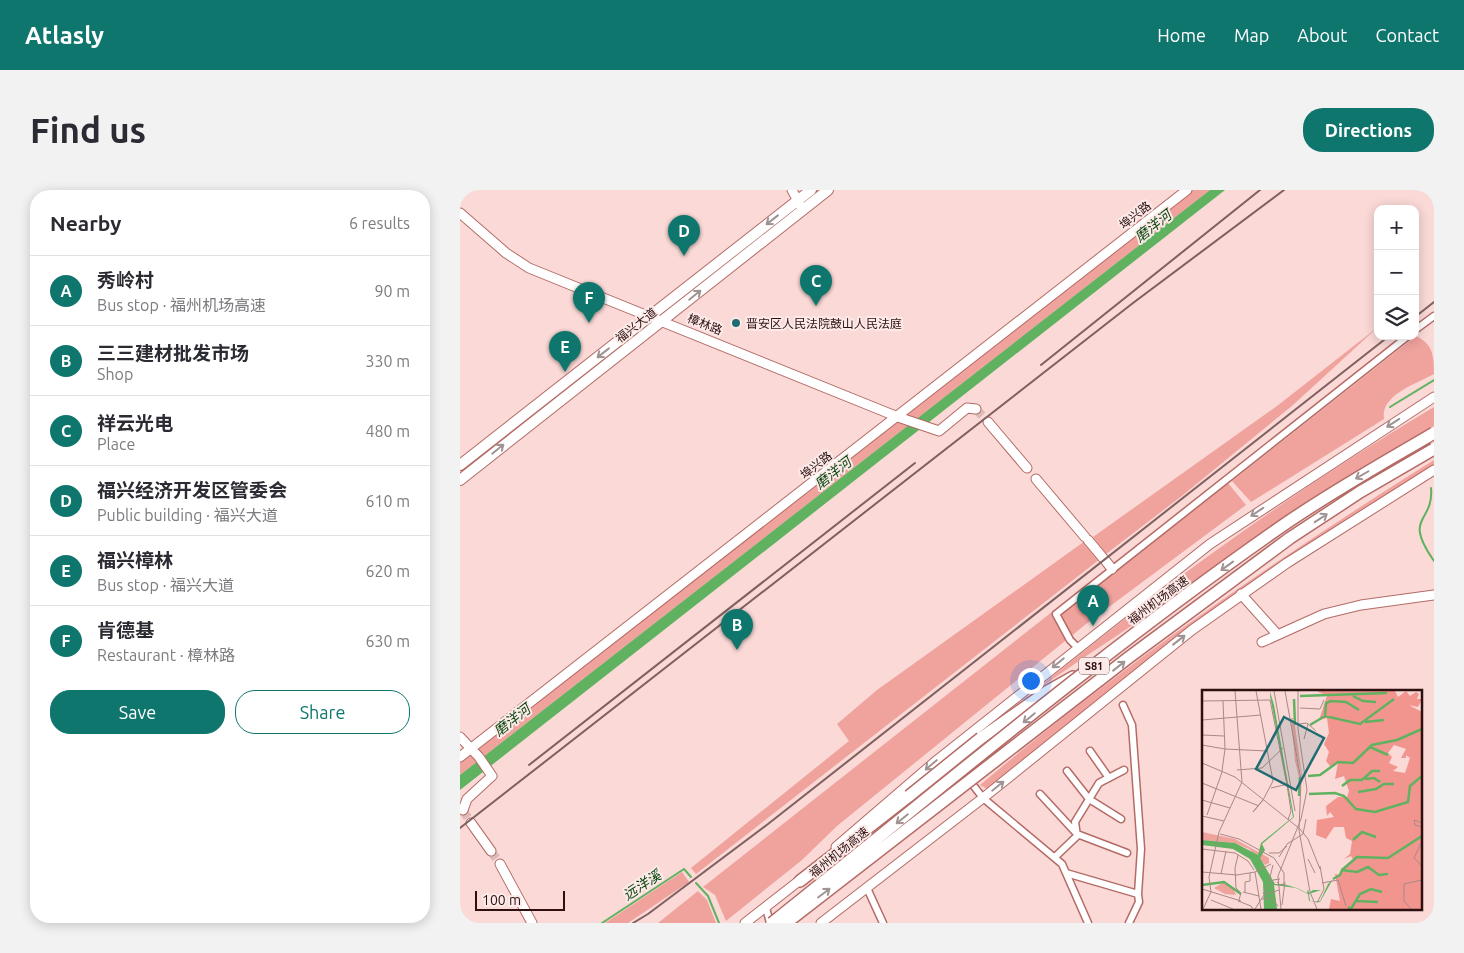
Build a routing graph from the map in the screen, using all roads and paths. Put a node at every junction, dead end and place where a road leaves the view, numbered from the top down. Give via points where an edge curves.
1 (792, 190) edge
2 (811, 190) edge
3 (828, 190) edge
4 (1187, 190) edge
5 (800, 205) junction
6 (460, 213) edge
7 (651, 316) junction
8 (1434, 316) edge
9 (662, 321) junction
10 (1419, 327) edge
11 (1403, 340) edge
12 (1434, 398) edge
13 (976, 409) dead end
14 (898, 417) junction
15 (988, 422) tunnel mouth
16 (1434, 433) edge
17 (1434, 449) edge
18 (460, 465) edge
19 (1027, 468) dead end
20 (1434, 470) edge
21 (1036, 479) dead end
22 (460, 480) edge
23 (1112, 569) junction
24 (1241, 594) junction
25 (1434, 594) edge
26 (1277, 634) junction
27 (1262, 642) dead end
28 (1077, 647) junction
29 (1094, 666) junction
30 (1123, 706) dead end
31 (460, 738) edge
32 (471, 749) junction
33 (1090, 750) dead end
34 (947, 752) junction
35 (460, 757) edge
36 (1124, 770) dead end
37 (1067, 771) dead end
38 (1109, 778) junction
39 (1040, 794) dead end
40 (983, 798) junction
41 (1089, 799) junction
42 (463, 810) dead end
43 (1121, 819) dead end
44 (471, 823) tunnel mouth
45 (1077, 834) junction
46 (491, 851) tunnel mouth
47 (1127, 853) dead end
48 (1055, 857) junction
49 (500, 864) tunnel mouth
50 (1066, 873) junction
51 (800, 881) junction
52 (867, 888) junction
53 (1138, 894) junction
54 (766, 908) junction
55 (532, 923) edge
56 (745, 923) edge
57 (771, 923) edge
58 (786, 923) edge
59 (822, 923) edge
60 (883, 923) edge
61 (1088, 923) edge
62 (1129, 923) edge

1 - 5 street
2 - 5 main road, 福兴大道
3 - 5 main road, 福兴大道
4 - 14 street, 埠兴路
5 -> 7 main road, 福兴大道
9 -> 5 main road, 福兴大道
6 - 7 street, 樟林路 via 518,262
7 - 9 street, 樟林路
7 -> 18 main road, 福兴大道
8 - 10 street
9 - 14 street, 樟林路
22 -> 9 main road, 福兴大道
11 - 23 street
12 -> 28 street via 1210,544
13 - 14 street, 樟林路 via 967,408 942,430
14 - 32 street, 埠兴路
15 - 19 street
16 -> 29 highway, 福州机场高速 / S81, bridge via 1352,480 1282,526
58 -> 17 highway, 福州机场高速 / S81, bridge via 1128,658 1290,538
20 - 24 street
21 - 23 street
23 - 28 street via 1056,614
24 - 26 street
40 -> 24 street via 1152,661
25 - 26 street via 1343,609 1317,616
26 - 27 street
28 -> 34 street
29 - 51 highway, bridge via 1048,691 981,738
29 -> 57 highway, 福州机场高速 / S81, bridge
30 - 53 street via 1132,725 1141,849
31 - 32 street
32 - 35 street, 埠兴路
32 - 42 street via 490,770 490,779 467,799
33 - 38 street
34 - 40 street
34 -> 51 street via 861,824
36 - 38 street
37 - 41 street
38 - 41 street via 1099,783
39 - 45 street
40 - 48 street
40 - 52 street
41 - 43 street
41 - 45 street via 1076,822
44 - 46 street
45 - 47 street
45 - 48 street
48 - 50 street
49 - 55 street
50 - 53 street
50 - 61 street
51 - 54 street
52 - 59 street
52 - 60 street
53 - 62 street via 1139,902
54 - 56 street
54 - 57 street

